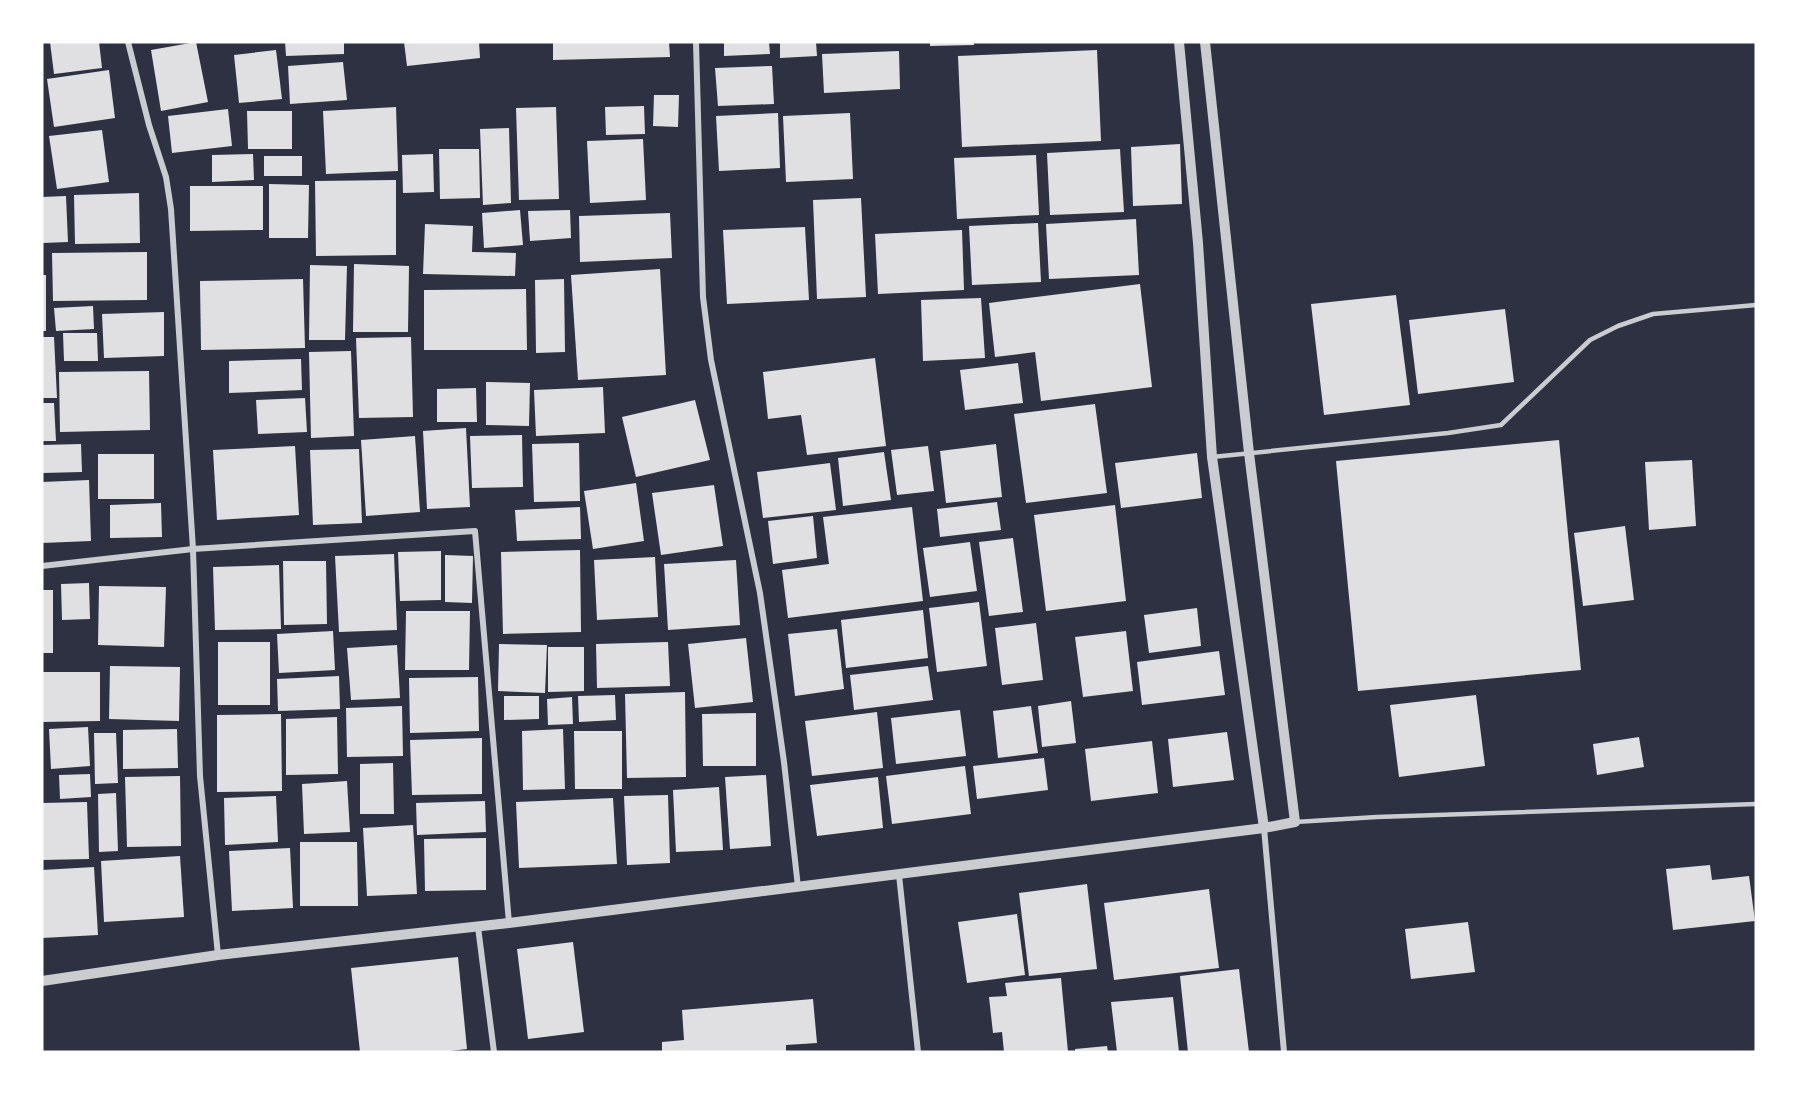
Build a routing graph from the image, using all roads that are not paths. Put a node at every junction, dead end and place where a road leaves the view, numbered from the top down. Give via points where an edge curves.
1 (128, 42) edge
2 (696, 42) edge
3 (1179, 42) edge
4 (1206, 42) edge
5 (1756, 305) edge
6 (1249, 453) junction
7 (1212, 457) junction
8 (193, 549) junction
9 (42, 567) edge
10 (1756, 804) edge
11 (1295, 822) junction
12 (1264, 828) junction
13 (899, 874) junction
14 (798, 887) junction
15 (509, 923) junction
16 (478, 927) junction
17 (218, 955) junction
18 (42, 981) edge
19 (494, 1052) edge
20 (918, 1052) edge
21 (1284, 1052) edge

1 - 8 street via 166,177 171,209
2 - 14 street via 703,297 711,360 764,613
3 - 7 street via 1198,243
4 - 6 street
5 - 6 lane via 1653,314 1618,326 1590,340 1501,425
6 - 7 lane
6 - 11 street
7 - 12 street
8 - 9 street
8 - 15 street via 475,531
8 - 17 street via 200,776
10 - 11 lane
11 - 12 street
12 - 13 street
12 - 21 street
13 - 14 street
13 - 20 street
14 - 15 street
15 - 16 street
16 - 17 street
16 - 19 street
17 - 18 street

